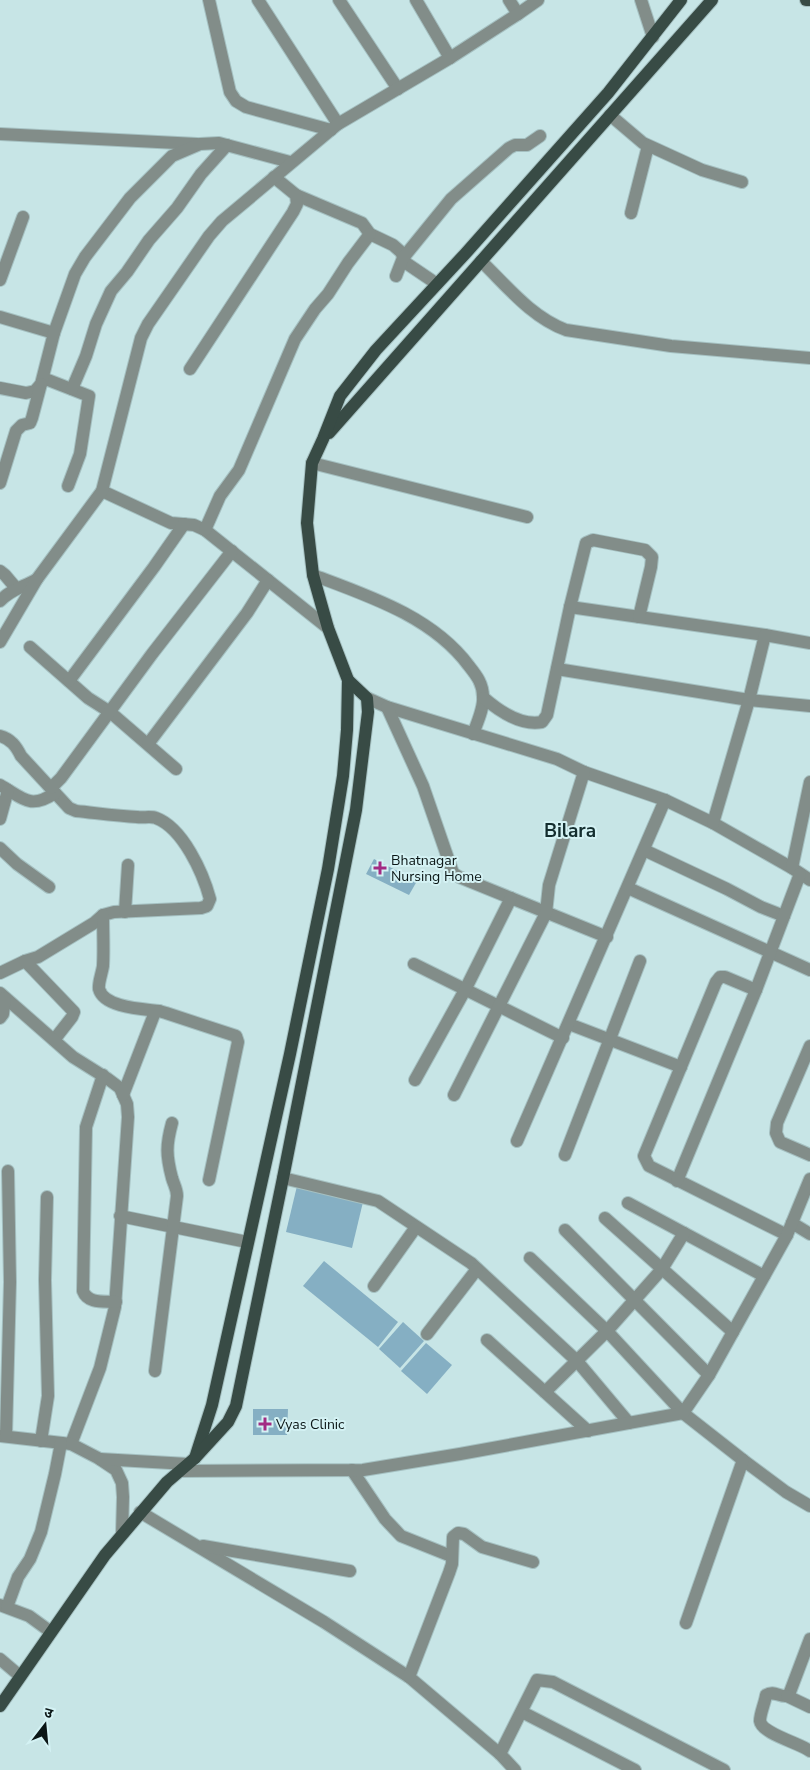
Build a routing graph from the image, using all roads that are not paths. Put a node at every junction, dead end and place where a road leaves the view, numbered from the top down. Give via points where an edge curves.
1 (209, 0) edge
2 (258, 0) edge
3 (339, 0) edge
4 (416, 0) edge
5 (509, 0) edge
6 (538, 0) edge
7 (641, 0) edge
8 (681, 0) edge
9 (712, 0) edge
10 (518, 14) junction
11 (653, 37) junction
12 (450, 58) junction
13 (398, 89) junction
14 (610, 115) junction
15 (334, 127) junction
16 (0, 134) edge
17 (540, 136) dead end
18 (200, 144) junction
19 (226, 146) junction
20 (648, 146) junction
21 (290, 162) junction
22 (274, 177) junction
23 (742, 182) dead end
24 (296, 195) junction
25 (631, 213) dead end
26 (23, 217) dead end
27 (370, 234) junction
28 (403, 258) junction
29 (481, 261) junction
30 (396, 276) dead end
31 (0, 280) edge
32 (438, 284) junction
33 (0, 317) edge
34 (54, 333) junction
35 (810, 358) edge
36 (190, 369) dead end
37 (42, 381) junction
38 (0, 388) edge
39 (72, 389) junction
40 (323, 439) junction
41 (312, 463) junction
42 (0, 483) edge
43 (68, 486) dead end
44 (102, 490) junction
45 (527, 517) dead end
46 (184, 524) junction
47 (205, 530) junction
48 (232, 551) junction
49 (0, 571) edge
50 (313, 575) junction
51 (37, 579) junction
52 (268, 580) junction
53 (16, 588) junction
54 (0, 601) edge
55 (570, 607) junction
56 (639, 617) junction
57 (328, 628) junction
58 (765, 635) junction
59 (0, 642) edge
60 (810, 643) edge
61 (30, 647) dead end
62 (557, 670) junction
63 (348, 680) junction
64 (69, 681) junction
65 (367, 698) junction
66 (484, 698) junction
67 (749, 700) junction
68 (810, 706) edge
69 (387, 707) junction
70 (110, 712) junction
71 (473, 734) junction
72 (0, 736) edge
73 (148, 744) junction
74 (176, 769) dead end
75 (584, 772) junction
76 (810, 782) edge
77 (4, 788) edge
78 (53, 790) junction
79 (665, 800) junction
80 (0, 819) edge
81 (712, 823) junction
82 (0, 848) edge
83 (644, 850) junction
84 (128, 865) dead end
85 (801, 874) edge
86 (49, 887) dead end
87 (628, 888) junction
88 (511, 898) junction
89 (125, 912) junction
90 (546, 913) junction
91 (103, 915) junction
92 (784, 916) junction
93 (606, 937) junction
94 (771, 951) junction
95 (640, 960) dead end
96 (25, 961) junction
97 (414, 964) dead end
98 (810, 970) edge
99 (0, 974) edge
100 (465, 990) junction
101 (756, 990) junction
102 (3, 995) edge
103 (499, 1006) junction
104 (159, 1011) junction
105 (0, 1018) edge
106 (569, 1024) junction
107 (562, 1038) junction
108 (54, 1040) junction
109 (609, 1040) junction
110 (810, 1046) edge
111 (681, 1067) junction
112 (103, 1075) junction
113 (414, 1080) dead end
114 (123, 1095) junction
115 (454, 1095) dead end
116 (172, 1123) dead end
117 (517, 1141) dead end
118 (810, 1155) edge
119 (565, 1156) dead end
120 (8, 1172) dead end
121 (283, 1178) junction
122 (810, 1179) edge
123 (209, 1180) dead end
124 (677, 1181) junction
125 (48, 1197) dead end
126 (628, 1202) dead end
127 (120, 1216) junction
128 (605, 1218) dead end
129 (173, 1227) junction
130 (416, 1227) junction
131 (789, 1229) junction
132 (565, 1230) dead end
133 (684, 1233) junction
134 (810, 1234) edge
135 (247, 1242) junction
136 (530, 1258) dead end
137 (477, 1269) junction
138 (662, 1269) junction
139 (764, 1276) junction
140 (374, 1286) dead end
141 (634, 1300) junction
142 (116, 1302) junction
143 (607, 1331) junction
144 (732, 1332) junction
145 (427, 1334) dead end
146 (487, 1340) dead end
147 (577, 1361) junction
148 (155, 1371) dead end
149 (708, 1375) junction
150 (545, 1392) junction
151 (683, 1413) junction
152 (629, 1423) junction
153 (588, 1431) junction
154 (3, 1436) edge
155 (41, 1441) junction
156 (66, 1444) junction
157 (100, 1460) junction
158 (743, 1460) junction
159 (187, 1464) junction
160 (352, 1470) junction
161 (810, 1506) edge
162 (140, 1512) junction
163 (122, 1534) junction
164 (196, 1545) junction
165 (451, 1556) junction
166 (534, 1562) dead end
167 (350, 1571) dead end
168 (3, 1606) edge
169 (686, 1623) dead end
170 (51, 1632) junction
171 (810, 1639) edge
172 (0, 1659) edge
173 (20, 1676) junction
174 (409, 1677) junction
175 (787, 1696) junction
176 (0, 1706) edge
177 (810, 1707) edge
178 (522, 1712) junction
179 (810, 1751) edge
180 (500, 1754) junction
181 (621, 1767) edge
182 (515, 1770) edge
183 (635, 1770) edge
184 (724, 1770) edge

1 - 15 street via 230,92 236,101 246,107
2 - 15 street
3 - 13 street
4 - 12 street
5 - 10 street
6 - 10 street
7 - 11 street
8 - 11 main road
9 - 14 main road
10 - 12 street
11 - 32 main road via 608,93
12 - 13 street
13 - 15 street
14 - 20 street
14 - 29 main road
15 - 21 street
16 - 18 street
17 - 28 street via 527,145 509,148 458,192
18 - 19 street
18 - 34 street via 172,156 130,198 75,274
19 - 21 street
19 - 39 street via 111,291
20 - 23 street via 702,170
20 - 25 street
21 - 22 street
22 - 24 street
22 - 44 street via 209,236 148,324 141,338
24 - 27 street via 362,223
24 - 36 street via 297,204 293,212
26 - 31 street
27 - 28 street via 393,245
27 - 47 street via 295,339 239,470 220,496
28 - 30 street
28 - 32 street
29 - 35 street via 536,314 551,325 566,330 671,346
29 - 40 main road
32 - 40 main road via 376,350 340,396
33 - 34 street
34 - 37 street
37 - 38 street via 35,391 26,393
37 - 39 street
37 - 42 street via 30,423 16,431
39 - 43 street via 89,396 89,400 80,454
40 - 41 main road
41 - 45 street
41 - 50 main road via 307,523
44 - 46 street via 171,524
44 - 51 street
46 - 47 street
46 - 64 street
47 - 48 street
48 - 52 street
48 - 70 street
49 - 53 street
50 - 57 main road
50 - 66 street via 416,619 457,650 481,683
51 - 53 street
51 - 59 street
52 - 57 street
52 - 73 street via 247,613
53 - 54 street
55 - 56 street
55 - 56 street via 583,551 586,543 593,540 645,550 652,557
55 - 62 street
56 - 58 street
57 - 63 main road
58 - 60 street
58 - 67 street
61 - 64 street
62 - 66 street via 547,715 542,722 522,720 498,710
62 - 67 street
63 - 65 main road
63 - 135 main road via 343,776 328,869
64 - 70 street
65 - 69 street
65 - 121 main road via 356,810
66 - 71 street
67 - 68 street
67 - 81 street
69 - 71 street
69 - 88 street via 423,786 453,873
70 - 73 street
70 - 78 street
71 - 75 street via 557,759
72 - 78 street via 8,738
73 - 74 street
75 - 79 street
75 - 90 street via 549,885
76 - 85 street
77 - 78 street via 33,802 42,801
77 - 80 street
78 - 89 street via 76,812 155,817 179,835 188,848 208,892 207,906
79 - 81 street
79 - 83 street
81 - 85 street
82 - 86 street
83 - 87 street
83 - 92 street
84 - 89 street
85 - 92 street
87 - 93 street
87 - 94 street
88 - 90 street
88 - 100 street
89 - 91 street
90 - 93 street
90 - 103 street
91 - 96 street via 38,957
91 - 104 street via 101,993 121,1005
92 - 94 street
93 - 106 street
94 - 98 street
94 - 101 street
95 - 109 street
96 - 99 street
96 - 108 street via 74,1012
97 - 100 street
100 - 103 street
100 - 113 street
101 - 111 street via 720,977
101 - 124 street
102 - 105 street
102 - 108 street
103 - 107 street
103 - 115 street
104 - 114 street via 152,1017
104 - 123 street via 236,1036 238,1042
106 - 107 street
106 - 109 street
107 - 117 street
108 - 112 street via 73,1058
109 - 111 street
109 - 119 street
110 - 118 street via 777,1122 776,1133 780,1142
111 - 124 street via 644,1156 649,1166
112 - 114 street via 120,1088
112 - 142 street via 86,1127 83,1291 90,1300
114 - 127 street via 128,1117
116 - 129 street via 166,1143 167,1159 177,1188
120 - 154 street via 10,1282
121 - 130 street via 378,1201
121 - 159 main road via 236,1406 228,1422
122 - 131 street
124 - 131 street
125 - 155 street via 45,1280 48,1396
126 - 133 street
127 - 129 street
127 - 142 street
128 - 138 street
129 - 135 street
129 - 148 street
130 - 137 street
130 - 140 street
131 - 134 street
131 - 139 street
132 - 141 street
133 - 138 street
133 - 139 street
135 - 159 main road via 212,1405
136 - 143 street
137 - 145 street
137 - 147 street
138 - 141 street
138 - 144 street
139 - 144 street
141 - 143 street
141 - 149 street
142 - 156 street via 100,1368
143 - 147 street
143 - 151 street
144 - 149 street
146 - 150 street
147 - 150 street
147 - 152 street
149 - 151 street
150 - 153 street
151 - 152 street
151 - 158 street
152 - 153 street
153 - 160 street
154 - 155 street
155 - 156 street
156 - 157 street
156 - 168 street via 41,1532 30,1559
157 - 159 street
157 - 163 street via 116,1470 122,1483
158 - 161 street
158 - 169 street
159 - 160 street
159 - 162 main road
160 - 165 street via 385,1519 401,1536
162 - 163 main road
162 - 164 street
163 - 170 main road
164 - 167 street
164 - 174 street
165 - 166 street via 453,1537 458,1533 482,1547
165 - 174 street via 449,1573
168 - 170 street via 29,1616
170 - 173 main road
171 - 175 street
172 - 173 street
173 - 176 main road
174 - 180 street
175 - 177 street
175 - 179 street via 766,1694 760,1720 762,1726
178 - 180 street
178 - 181 street
178 - 184 street via 537,1680 544,1679
180 - 182 street
181 - 183 street

